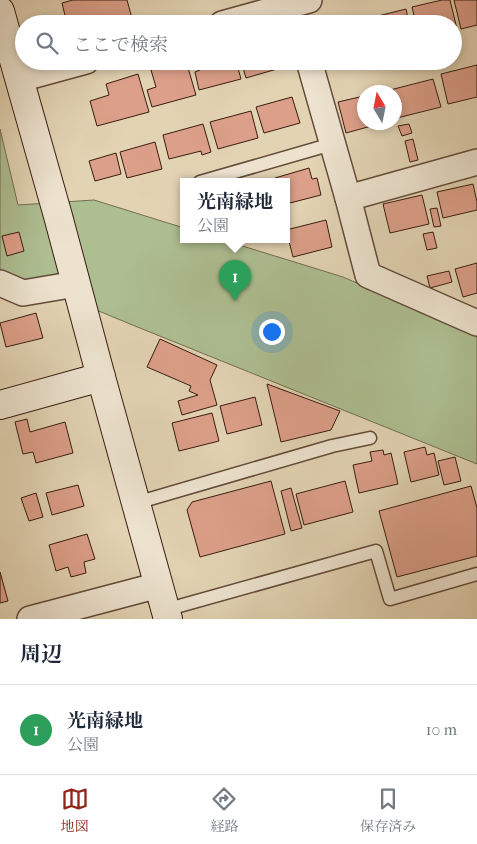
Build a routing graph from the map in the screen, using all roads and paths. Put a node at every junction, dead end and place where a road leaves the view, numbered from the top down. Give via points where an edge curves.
1 (298, 7) edge
2 (0, 11) edge
3 (262, 15) edge
4 (15, 62) edge
5 (17, 70) edge
6 (53, 70) edge
7 (311, 70) edge
8 (20, 79) junction
9 (332, 144) junction
10 (477, 162) edge
11 (214, 178) edge
12 (348, 198) junction
13 (0, 283) edge
14 (76, 284) junction
15 (477, 323) edge
16 (101, 376) junction
17 (0, 405) edge
18 (370, 438) dead end
19 (136, 502) junction
20 (477, 574) edge
21 (164, 605) edge
22 (30, 619) edge

1 - 3 street
2 - 4 street
5 - 8 street
6 - 8 street
7 - 9 street
8 - 14 street
9 - 11 lane
9 - 12 street
10 - 12 street
12 - 15 street via 368,275
13 - 14 street via 23,293
14 - 16 street
16 - 17 street
16 - 19 street
18 - 19 lane
19 - 21 street
20 - 21 lane via 390,599 376,550
21 - 22 street

